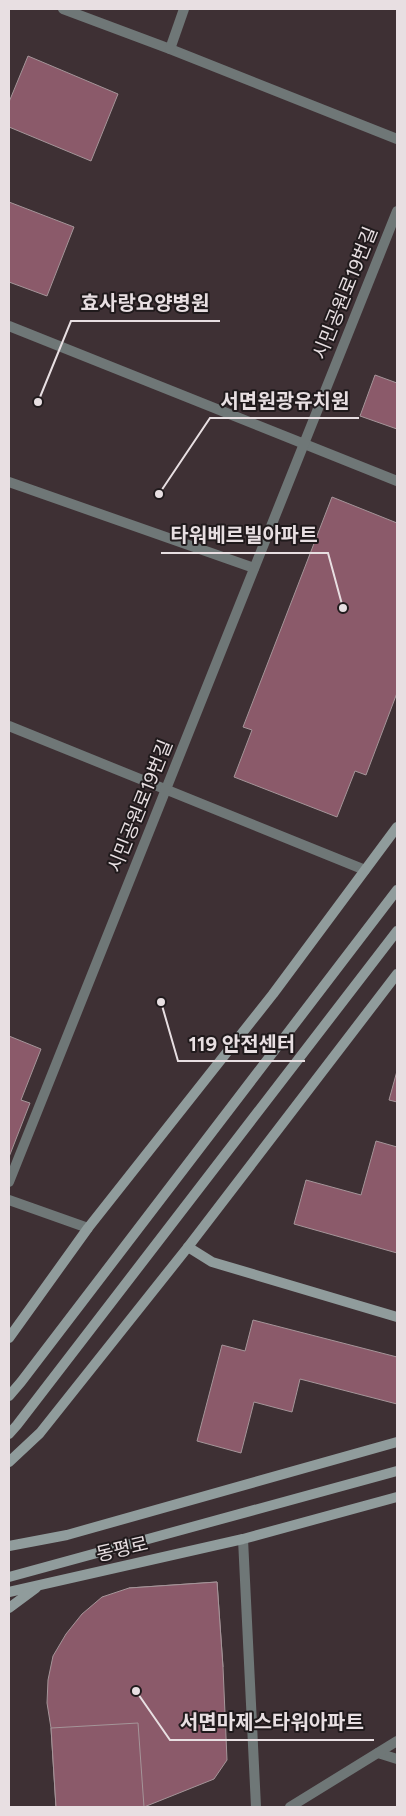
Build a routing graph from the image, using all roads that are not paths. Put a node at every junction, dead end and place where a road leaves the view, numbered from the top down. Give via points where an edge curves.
1 (63, 9) edge
2 (184, 9) edge
3 (170, 49) junction
4 (397, 138) edge
5 (397, 211) edge
6 (9, 326) edge
7 (304, 444) junction
8 (397, 481) edge
9 (9, 482) edge
10 (254, 568) junction
11 (9, 726) edge
12 (166, 789) junction
13 (397, 827) edge
14 (366, 870) junction
15 (397, 890) edge
16 (397, 931) edge
17 (397, 974) edge
18 (393, 986) edge
19 (9, 1182) edge
20 (9, 1200) edge
21 (88, 1228) junction
22 (188, 1247) junction
23 (397, 1317) edge
24 (9, 1338) edge
25 (9, 1396) edge
26 (9, 1434) edge
27 (397, 1442) edge
28 (9, 1462) edge
29 (397, 1472) edge
30 (397, 1497) edge
31 (243, 1539) junction
32 (9, 1546) edge
33 (9, 1577) edge
34 (39, 1585) junction
35 (9, 1592) edge
36 (9, 1608) edge
37 (397, 1741) edge
38 (378, 1753) junction
39 (397, 1759) edge
40 (256, 1807) edge
41 (290, 1807) edge

1 - 3 street
2 - 3 street
3 - 4 street
5 - 7 street, 시민공원로19번길
6 - 7 street
7 - 8 street
7 - 10 street, 시민공원로19번길
9 - 10 street
10 - 12 street, 시민공원로19번길
11 - 12 street
12 - 14 street
12 - 19 street, 시민공원로19번길
13 - 14 main road
14 - 21 main road via 273,994
15 - 25 main road
16 - 26 main road
17 - 18 main road
18 - 22 main road
20 - 21 street
21 - 24 main road
22 - 23 main road via 212,1262
22 - 28 main road via 40,1434
27 - 32 main road via 67,1535
29 - 33 main road
30 - 31 main road, 동평로
31 - 34 main road, 동평로
31 - 40 street
34 - 35 main road, 동평로
34 - 36 main road
37 - 38 street
38 - 39 street
38 - 41 street

